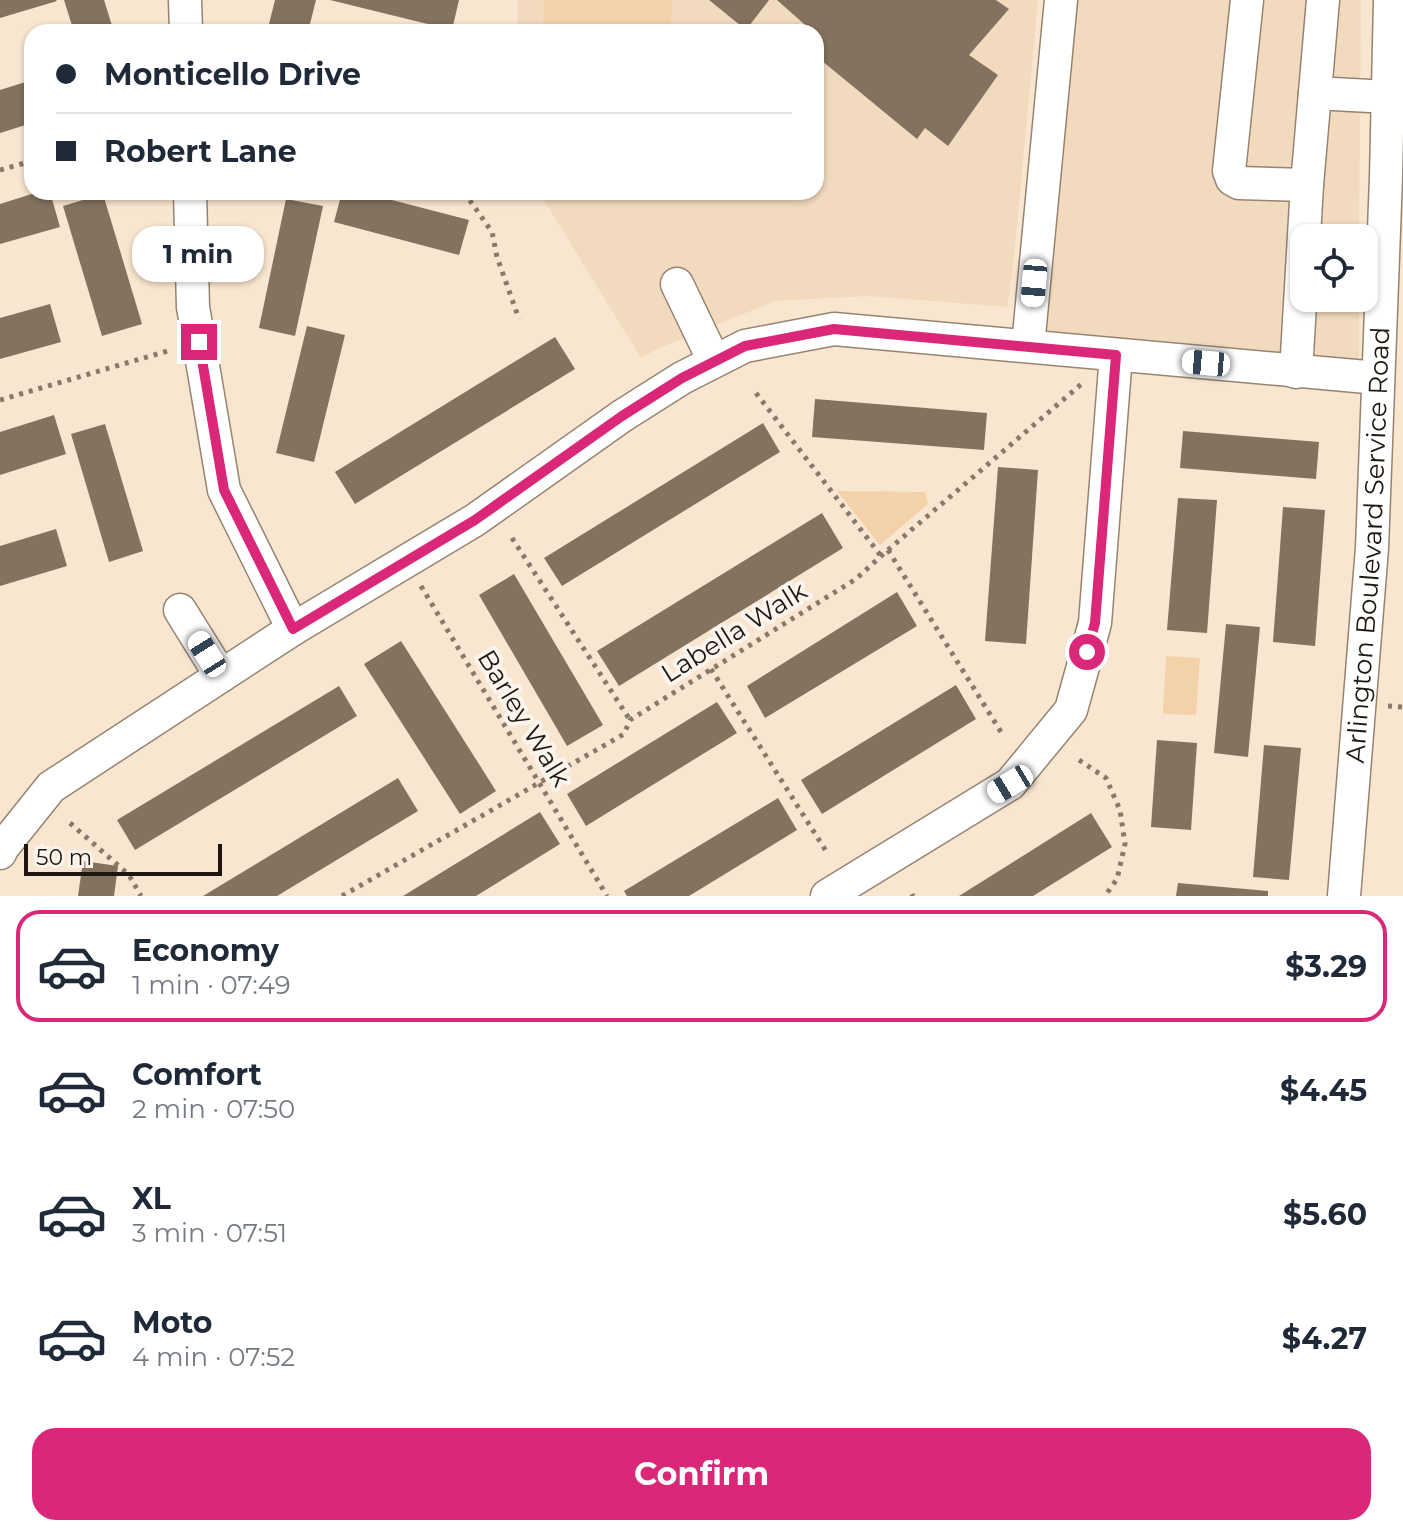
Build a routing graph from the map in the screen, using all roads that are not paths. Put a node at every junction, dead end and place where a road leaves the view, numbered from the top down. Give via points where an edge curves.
1 (185, 0) edge
2 (1061, 0) edge
3 (1247, 0) edge
4 (1323, 0) edge
5 (1390, 0) edge
6 (186, 24) edge
7 (1315, 93) junction
8 (1388, 97) junction
9 (1307, 185) junction
10 (190, 200) edge
11 (677, 284) dead end
12 (1028, 346) junction
13 (1116, 355) junction
14 (714, 361) junction
15 (1296, 372) junction
16 (1378, 378) junction
17 (180, 610) dead end
18 (293, 629) junction
19 (221, 676) junction
20 (0, 853) edge
21 (827, 896) edge
22 (1344, 896) edge

1 - 6 street
2 - 12 street
3 - 9 street via 1229,171 1239,183
4 - 7 street
5 - 8 street, Arlington Boulevard Service Road
7 - 8 street
7 - 9 street
8 - 16 street, Arlington Boulevard Service Road
9 - 15 street
10 - 18 street via 193,307 224,490
11 - 14 street
12 - 13 street
12 - 14 street via 834,329 745,346
13 - 15 street
13 - 21 street via 1095,623 1071,710 1010,784
14 - 18 street via 622,416 475,520
15 - 16 street
16 - 22 street, Arlington Boulevard Service Road via 1372,548
17 - 19 street
18 - 19 street
19 - 20 street via 51,787

